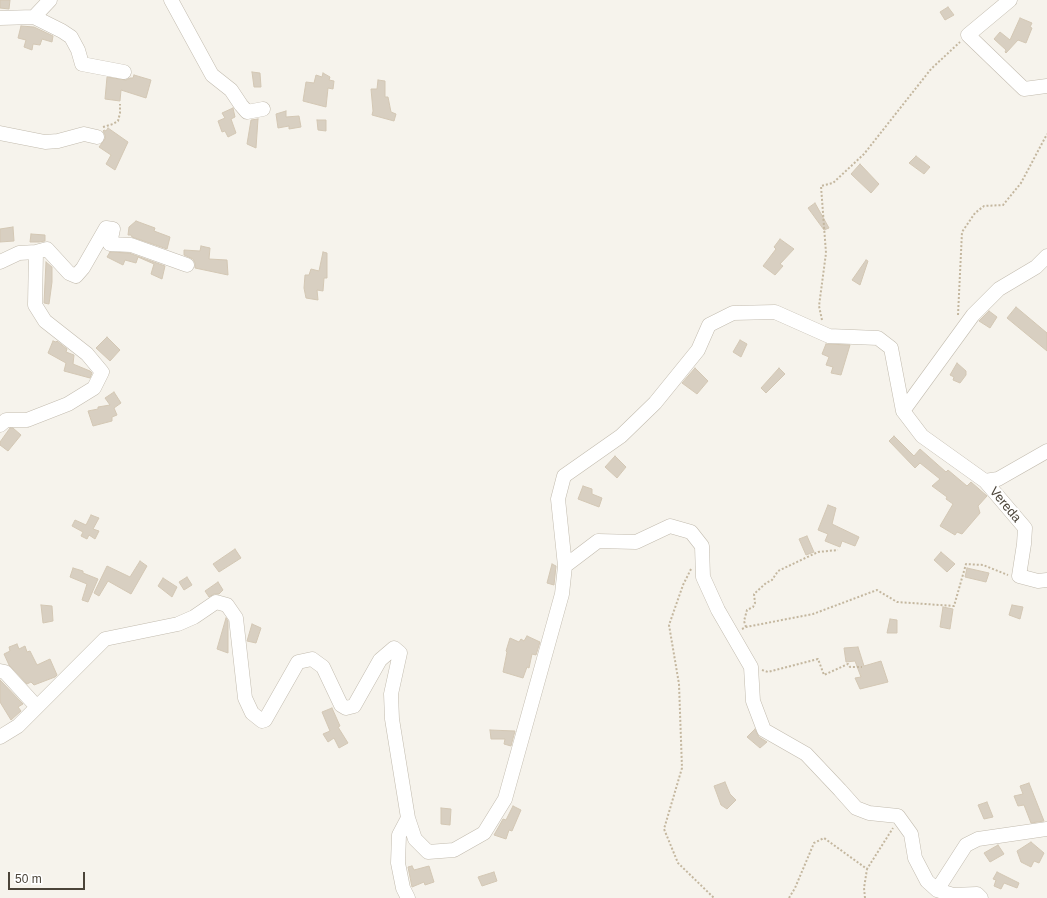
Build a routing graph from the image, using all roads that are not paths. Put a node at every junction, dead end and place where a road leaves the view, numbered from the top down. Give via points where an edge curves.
1 (50, 0) edge
2 (171, 0) edge
3 (1010, 0) edge
4 (34, 17) junction
5 (0, 18) edge
6 (124, 72) dead end
7 (1047, 86) edge
8 (262, 109) dead end
9 (0, 134) edge
10 (90, 136) road end
11 (36, 252) junction
12 (1047, 256) edge
13 (0, 262) edge
14 (187, 265) dead end
15 (903, 411) junction
16 (0, 425) edge
17 (1047, 451) edge
18 (985, 481) junction
19 (565, 566) junction
20 (1047, 580) edge
21 (0, 671) edge
22 (37, 707) junction
23 (0, 737) edge
24 (408, 818) junction
25 (1047, 830) edge
26 (937, 890) junction
27 (408, 898) edge
28 (981, 898) edge

1 - 4 street
2 - 8 street via 212,75 230,90 247,112
3 - 7 street via 968,35 1024,89
4 - 5 street
4 - 6 street via 71,37 82,64
9 - 10 street via 46,142
11 - 13 street via 19,253
11 - 14 street via 47,249 69,273 76,276 84,268 106,228 113,229 110,244 131,245
11 - 16 street via 35,305 45,321 87,354 102,372 94,388 68,404 27,420 6,420
12 - 15 street via 1036,267 999,289 973,315
15 - 18 street, Vereda via 922,436
15 - 19 street via 891,348 878,338 829,336 775,312 734,313 709,325 698,350 655,403 621,436 564,476 558,499
17 - 18 street via 998,479
18 - 20 street, Vereda via 1025,528 1019,576 1038,581
19 - 24 street via 562,594 505,799 484,833 454,850 428,852 415,839
19 - 26 street via 598,541 636,542 670,526 691,532 702,546 703,577 718,610 751,667 753,701 764,730 806,754 856,808 869,813 898,816 911,834 915,858 927,881
21 - 22 street via 5,672
22 - 23 street via 18,726
22 - 24 street via 105,640 178,624 216,602 227,605 236,618 246,698 252,713 262,721 265,720 298,662 312,659 322,667 341,705 346,708 354,706 380,660 394,648 400,652 391,694 392,719
24 - 27 street via 399,835 398,863 403,888
25 - 26 street via 978,839 966,845
26 - 28 street via 953,895 977,894

